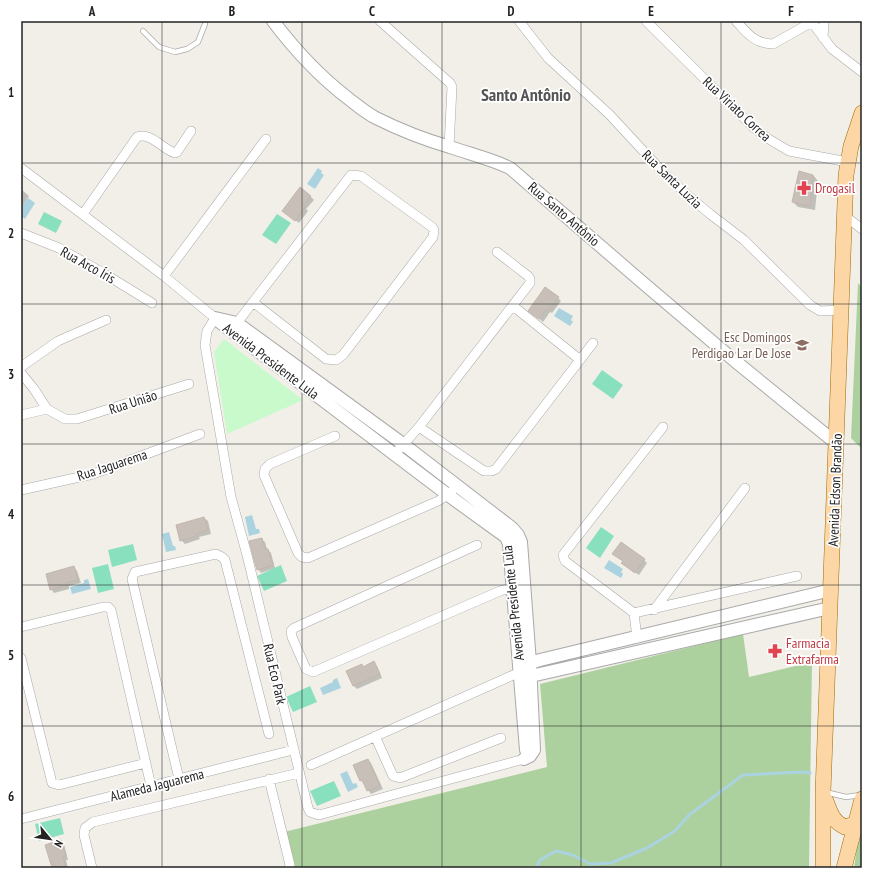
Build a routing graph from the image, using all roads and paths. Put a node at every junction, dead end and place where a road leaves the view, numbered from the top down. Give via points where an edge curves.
1 (273, 21) edge
2 (380, 21) edge
3 (519, 21) edge
4 (646, 21) edge
5 (736, 21) edge
6 (824, 21) edge
7 (812, 22) edge
8 (205, 24) dead end
9 (143, 31) dead end
10 (823, 38) junction
11 (862, 72) edge
12 (862, 113) edge
13 (191, 131) dead end
14 (266, 139) dead end
15 (449, 147) junction
16 (848, 162) junction
17 (21, 168) edge
18 (83, 214) junction
19 (845, 216) junction
20 (862, 229) edge
21 (21, 233) edge
22 (497, 252) dead end
23 (164, 276) junction
24 (152, 302) dead end
25 (253, 302) junction
26 (512, 306) junction
27 (841, 310) junction
28 (215, 318) junction
29 (106, 320) dead end
30 (234, 327) junction
31 (593, 342) dead end
32 (579, 359) junction
33 (21, 366) edge
34 (21, 372) edge
35 (189, 384) dead end
36 (47, 409) junction
37 (21, 415) edge
38 (419, 426) junction
39 (663, 427) dead end
40 (200, 434) dead end
41 (335, 436) dead end
42 (836, 443) junction
43 (403, 444) junction
44 (394, 455) junction
45 (456, 485) junction
46 (745, 488) dead end
47 (21, 490) edge
48 (448, 495) junction
49 (478, 545) dead end
50 (797, 576) dead end
51 (518, 586) junction
52 (831, 590) junction
53 (830, 608) junction
54 (654, 610) junction
55 (634, 613) junction
56 (715, 618) junction
57 (21, 627) edge
58 (718, 633) junction
59 (637, 638) junction
60 (21, 658) edge
61 (530, 663) junction
62 (525, 674) junction
63 (269, 734) dead end
64 (375, 736) junction
65 (500, 738) dead end
66 (293, 750) junction
67 (524, 758) joint
68 (146, 763) junction
69 (311, 765) dead end
70 (299, 773) junction
71 (179, 779) junction
72 (269, 779) junction
73 (151, 786) junction
74 (823, 792) junction
75 (862, 795) edge
76 (862, 799) edge
77 (21, 819) edge
78 (855, 824) junction
79 (92, 868) edge
80 (289, 868) edge
81 (823, 868) edge
82 (844, 868) edge

1 - 15 street, Rua Santo Antônio via 319,73 361,109 375,118
2 - 15 street via 450,83 452,87
3 - 27 street, Rua Santa Luzia via 548,58 610,115 659,168 686,194 744,240 810,306 820,311
4 - 16 street, Rua Viriato Correa via 767,138 789,151
5 - 7 street via 749,36 767,44 773,44
6 - 10 street
7 - 10 street
8 - 9 lane via 198,42 187,49 174,52 159,46
10 - 11 street via 841,57
12 - 16 main road, Avenida Edson Brandão
13 - 18 street via 175,153 147,136 137,137
14 - 23 street
15 - 42 street, Rua Santo Antônio via 510,168 735,361
16 - 19 main road, Avenida Edson Brandão
17 - 18 street
18 - 23 street
19 - 20 street
19 - 27 main road, Avenida Edson Brandão
21 - 24 street, Rua Arco Íris via 59,248
22 - 26 street via 530,279 530,283
23 - 28 street
25 - 25 street via 326,359 336,360 343,355 433,237 434,230 361,176 351,175
25 - 30 street
26 - 32 street
26 - 38 street
27 - 42 main road, Avenida Edson Brandão
28 - 30 street, Avenida Presidente Lula
28 - 66 street, Rua Eco Park via 207,331 206,345 231,497
29 - 33 street via 58,341
30 - 43 street, Avenida Presidente Lula
30 - 44 street, Avenida Presidente Lula
31 - 32 street
32 - 38 street via 492,471 484,471
34 - 36 street
35 - 36 street, Rua União via 78,420 65,419
36 - 37 street
38 - 43 street
39 - 55 street via 563,555 565,561
40 - 47 street, Rua Jaguarema via 93,474
41 - 48 street via 270,464 265,469 264,475 302,557 308,558
42 - 52 main road, Avenida Edson Brandão
43 - 44 street
43 - 45 street, Avenida Presidente Lula
44 - 48 street, Avenida Presidente Lula
45 - 48 street
45 - 51 street, Avenida Presidente Lula via 518,535 521,542
46 - 54 street
48 - 51 street, Avenida Presidente Lula via 506,537
49 - 51 street via 294,628 291,631 292,637 306,669 313,672 500,591
50 - 54 street
51 - 61 street, Avenida Presidente Lula
51 - 62 street, Avenida Presidente Lula
52 - 53 main road, Avenida Edson Brandão
52 - 56 street, Avenida Presidente Lula
53 - 58 street, Avenida Presidente Lula
53 - 74 main road, Avenida Edson Brandão
54 - 55 street
55 - 59 street
56 - 58 street
56 - 59 street, Avenida Presidente Lula
57 - 68 street via 103,607 111,610
58 - 62 street, Avenida Presidente Lula
59 - 61 street, Avenida Presidente Lula
60 - 68 street via 52,783 59,785
61 - 62 street, Avenida Presidente Lula
62 - 64 street
62 - 67 street, Avenida Presidente Lula via 534,750 530,756
63 - 71 street via 225,560 216,554 135,572 132,579
64 - 65 street via 394,776 400,778
64 - 69 street
66 - 70 street, Rua Eco Park
66 - 71 street, Alameda Jaguarema
67 - 70 street, Rua Eco Park via 319,815 310,812 308,808
68 - 73 street
70 - 72 street
71 - 73 street, Alameda Jaguarema
72 - 79 street via 93,822 85,828 84,835
72 - 80 street
73 - 77 street, Alameda Jaguarema
74 - 75 lane via 846,797
74 - 78 main road via 835,821 845,827
74 - 81 main road, Avenida Edson Brandão
76 - 78 main road
78 - 82 main road

